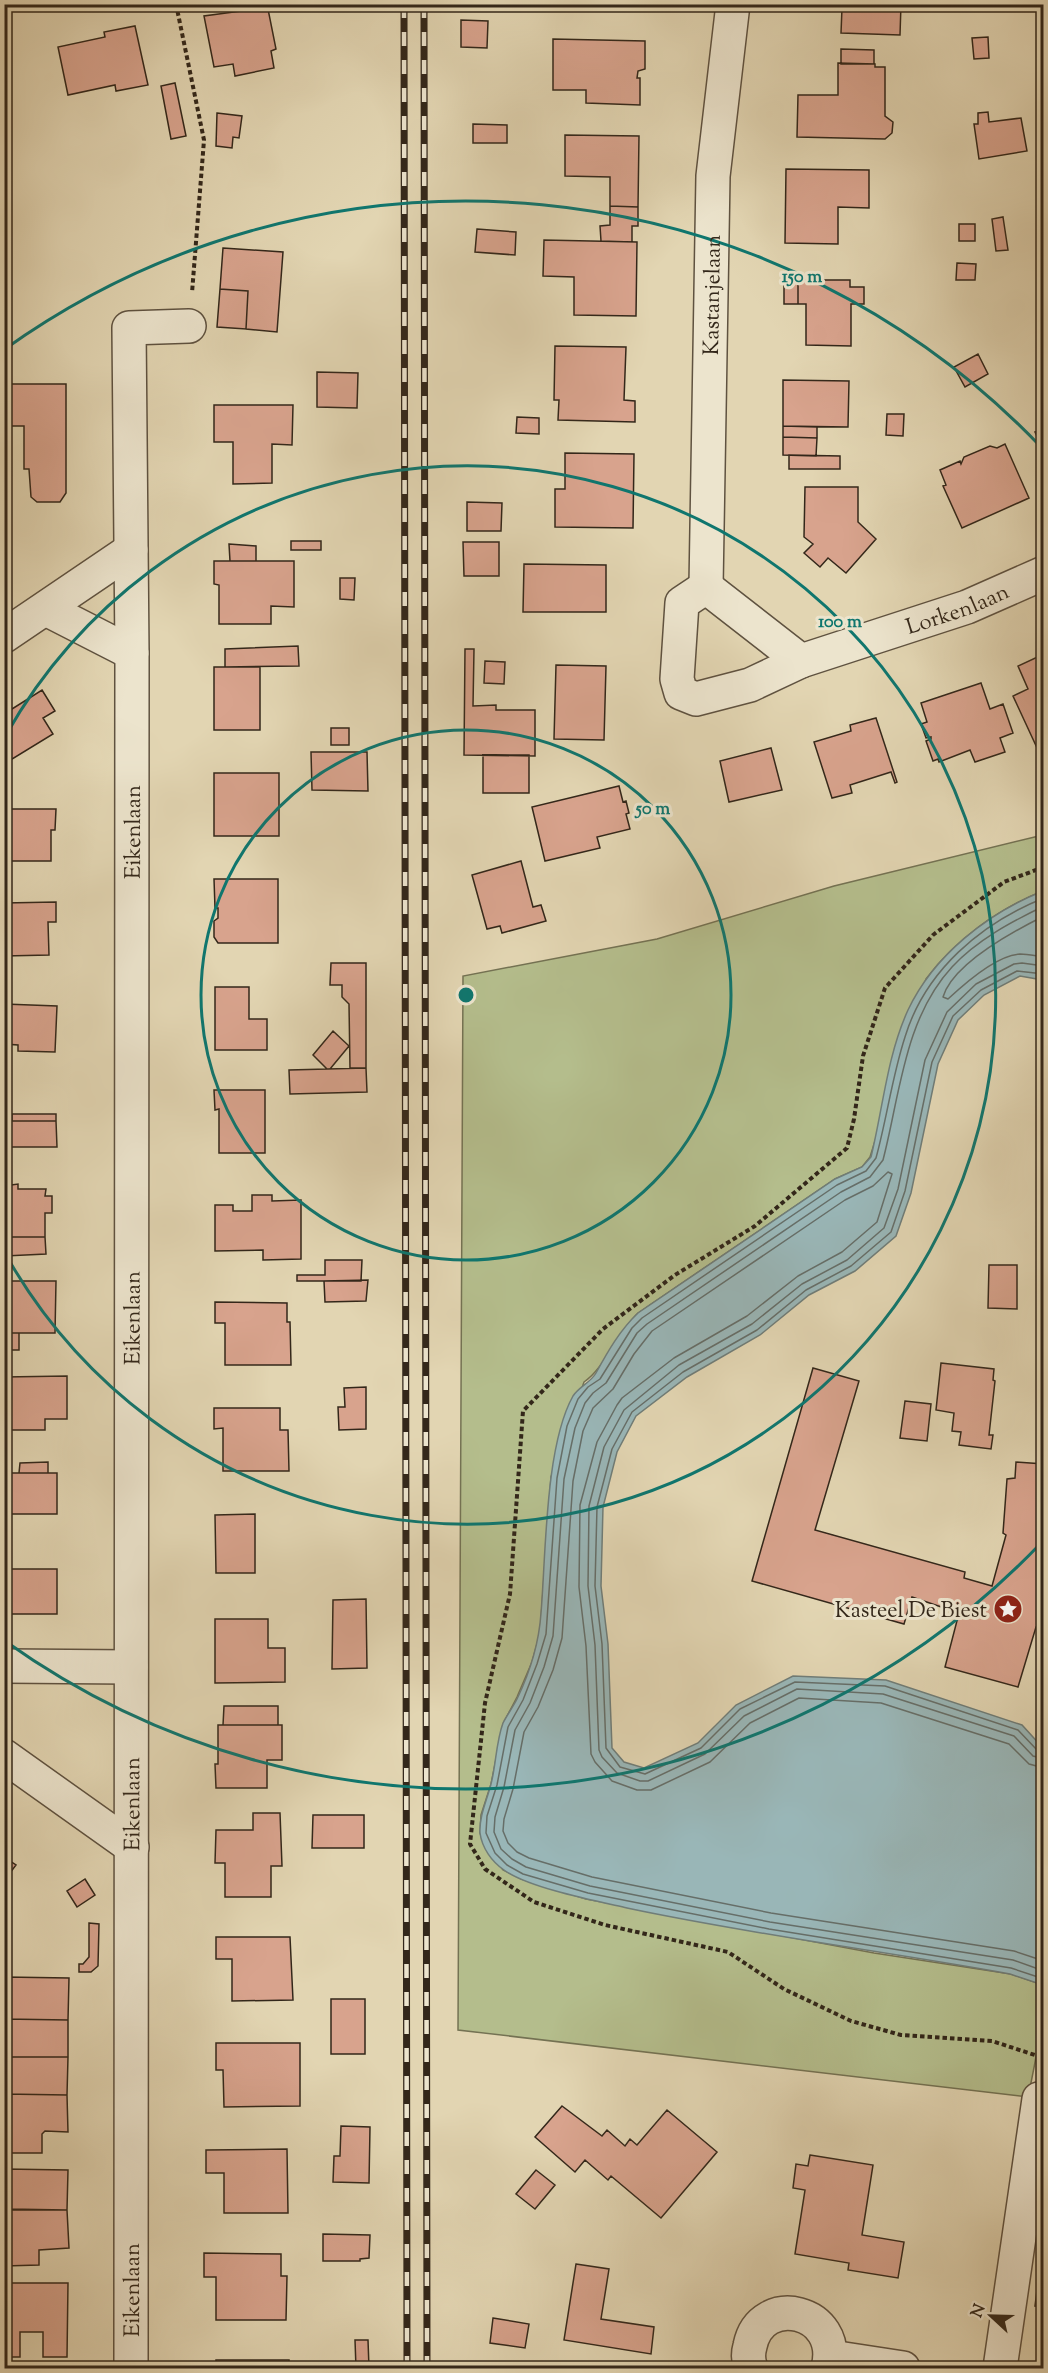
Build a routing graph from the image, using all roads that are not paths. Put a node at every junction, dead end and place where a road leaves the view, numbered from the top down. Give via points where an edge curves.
1 (733, 4) edge
2 (189, 326) road end
3 (131, 550) junction
4 (1044, 573) edge
5 (706, 587) junction
6 (46, 609) junction
7 (4, 636) edge
8 (132, 653) junction
9 (801, 661) junction
10 (4, 1666) edge
11 (131, 1668) junction
12 (4, 1756) edge
13 (132, 1847) junction
14 (1039, 2099) dead end
15 (829, 2363) edge
16 (131, 2368) edge
17 (752, 2368) edge
18 (903, 2368) edge
19 (1000, 2368) edge

1 - 5 street, Kastanjelaan via 713,176
2 - 3 street, Eikenlaan via 129,327
3 - 6 street
3 - 8 street, Eikenlaan
4 - 9 street, Lorkenlaan via 967,608
5 - 9 street
5 - 9 street, Lorkenlaan via 681,603 677,679 681,693 696,699 750,685
6 - 7 street
6 - 8 street
8 - 11 street, Eikenlaan
10 - 11 street
11 - 13 street, Eikenlaan
12 - 13 street
13 - 16 street, Eikenlaan
14 - 19 street
15 - 17 street via 830,2344 816,2322 799,2314 779,2314 758,2327 751,2339 748,2352
15 - 18 street

